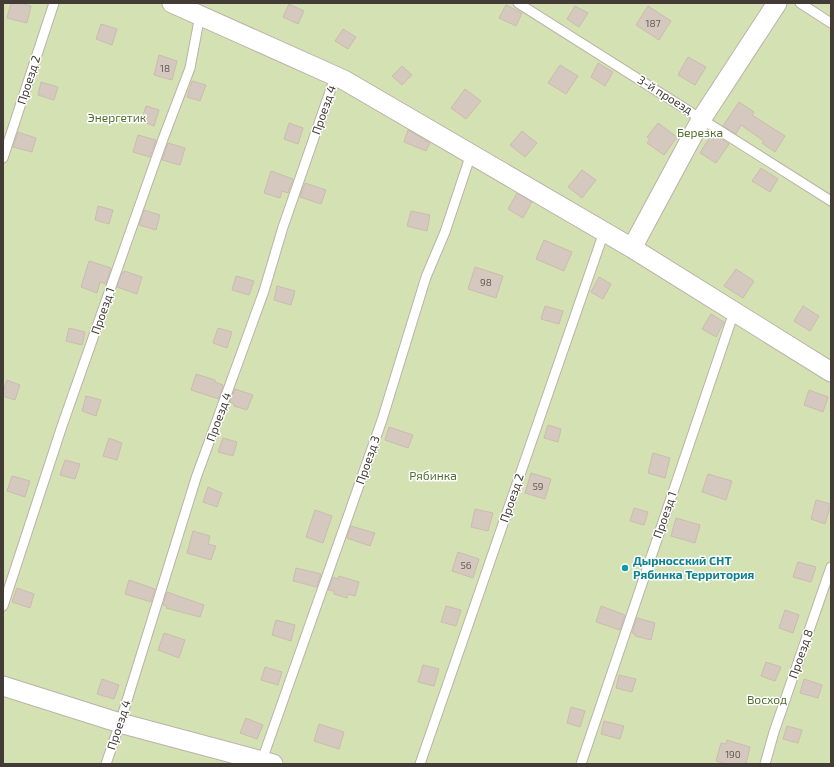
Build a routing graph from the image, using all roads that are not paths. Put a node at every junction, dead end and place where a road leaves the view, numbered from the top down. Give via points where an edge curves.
1 (54, 3) edge
2 (172, 3) edge
3 (518, 3) edge
4 (777, 3) edge
5 (800, 3) edge
6 (200, 15) junction
7 (831, 23) edge
8 (344, 80) junction
9 (702, 118) junction
10 (471, 154) junction
11 (3, 158) edge
12 (831, 201) edge
13 (604, 232) junction
14 (632, 248) junction
15 (734, 312) junction
16 (831, 372) edge
17 (831, 567) edge
18 (3, 606) edge
19 (3, 686) edge
20 (120, 723) junction
21 (265, 763) edge
22 (106, 764) edge
23 (420, 764) edge
24 (581, 764) edge
25 (766, 764) edge

1 - 11 lane, Проезд 2
2 - 6 street
3 - 9 lane, 3-й проезд
4 - 9 street
5 - 7 lane
6 - 8 street
6 - 18 lane, Проезд 1 via 190,68 62,426
8 - 10 street
8 - 20 lane, Проезд 4 via 334,80 283,227 264,291 196,478
9 - 12 lane, 3-й проезд
9 - 14 street
10 - 13 street
10 - 21 lane, Проезд 3 via 445,232 426,277 382,420
13 - 14 street
13 - 23 lane, Проезд 2
14 - 15 street
15 - 16 street
15 - 24 lane, Проезд 1
17 - 25 lane, Проезд 8 via 774,732
19 - 20 street
20 - 21 street
20 - 22 lane, Проезд 4

